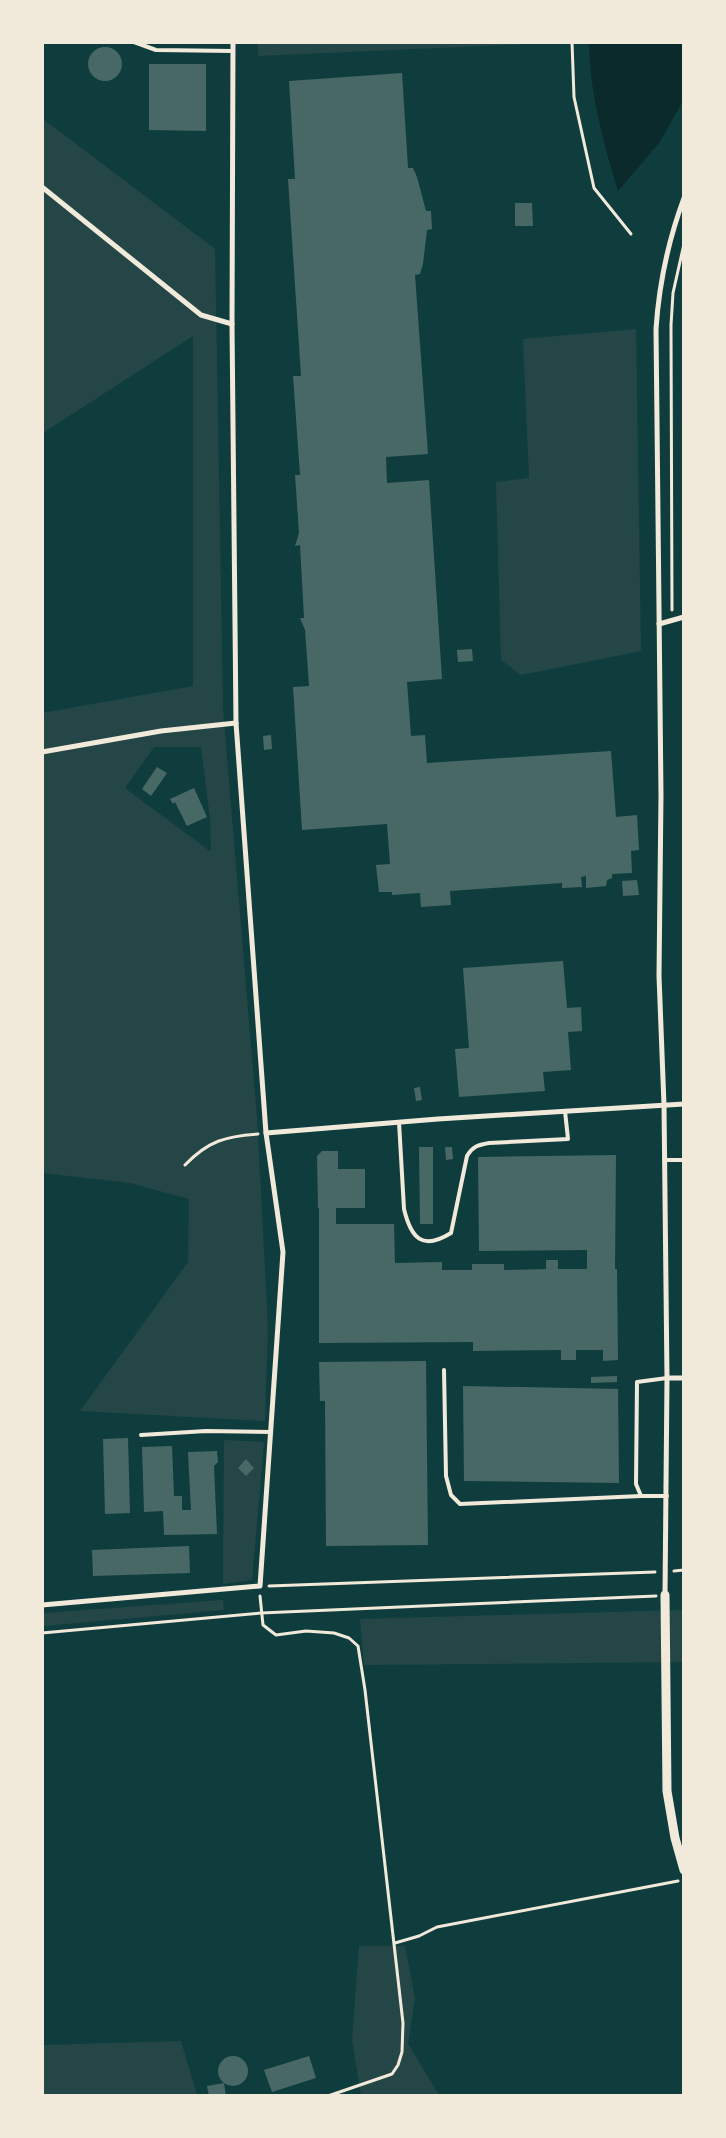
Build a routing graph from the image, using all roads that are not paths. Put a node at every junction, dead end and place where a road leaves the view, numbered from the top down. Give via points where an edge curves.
1 (134, 42) edge
2 (233, 42) edge
3 (233, 51) junction
4 (42, 187) edge
5 (684, 198) edge
6 (232, 324) junction
7 (684, 617) edge
8 (659, 624) junction
9 (236, 723) junction
10 (42, 752) edge
11 (684, 1104) edge
12 (664, 1105) junction
13 (566, 1111) junction
14 (399, 1122) junction
15 (266, 1133) junction
16 (664, 1160) junction
17 (684, 1160) edge
18 (444, 1370) dead end
19 (667, 1378) junction
20 (684, 1378) edge
21 (271, 1432) junction
22 (141, 1435) dead end
23 (641, 1496) junction
24 (667, 1496) junction
25 (665, 1595) joint
26 (42, 1605) edge
27 (684, 1870) edge

1 - 3 lane via 156,50
2 - 3 street
3 - 6 street
4 - 6 street via 201,315
5 - 8 street via 665,261 657,306
6 - 9 street
7 - 8 street
8 - 12 street via 659,976
9 - 10 street via 161,731
9 - 15 street
11 - 12 street
12 - 13 street
12 - 16 street
13 - 14 street
13 - 14 lane via 568,1138 489,1143 471,1150 450,1233 439,1240 428,1241 418,1239 412,1233 405,1216
14 - 15 street
15 - 21 street via 284,1252
16 - 17 lane
16 - 19 street
18 - 23 lane via 446,1476 451,1495 460,1504
19 - 20 street
19 - 23 lane via 637,1382 636,1484
19 - 24 street
21 - 22 lane
21 - 26 street via 260,1586
23 - 24 lane
24 - 25 street
25 - 27 street via 667,1791

